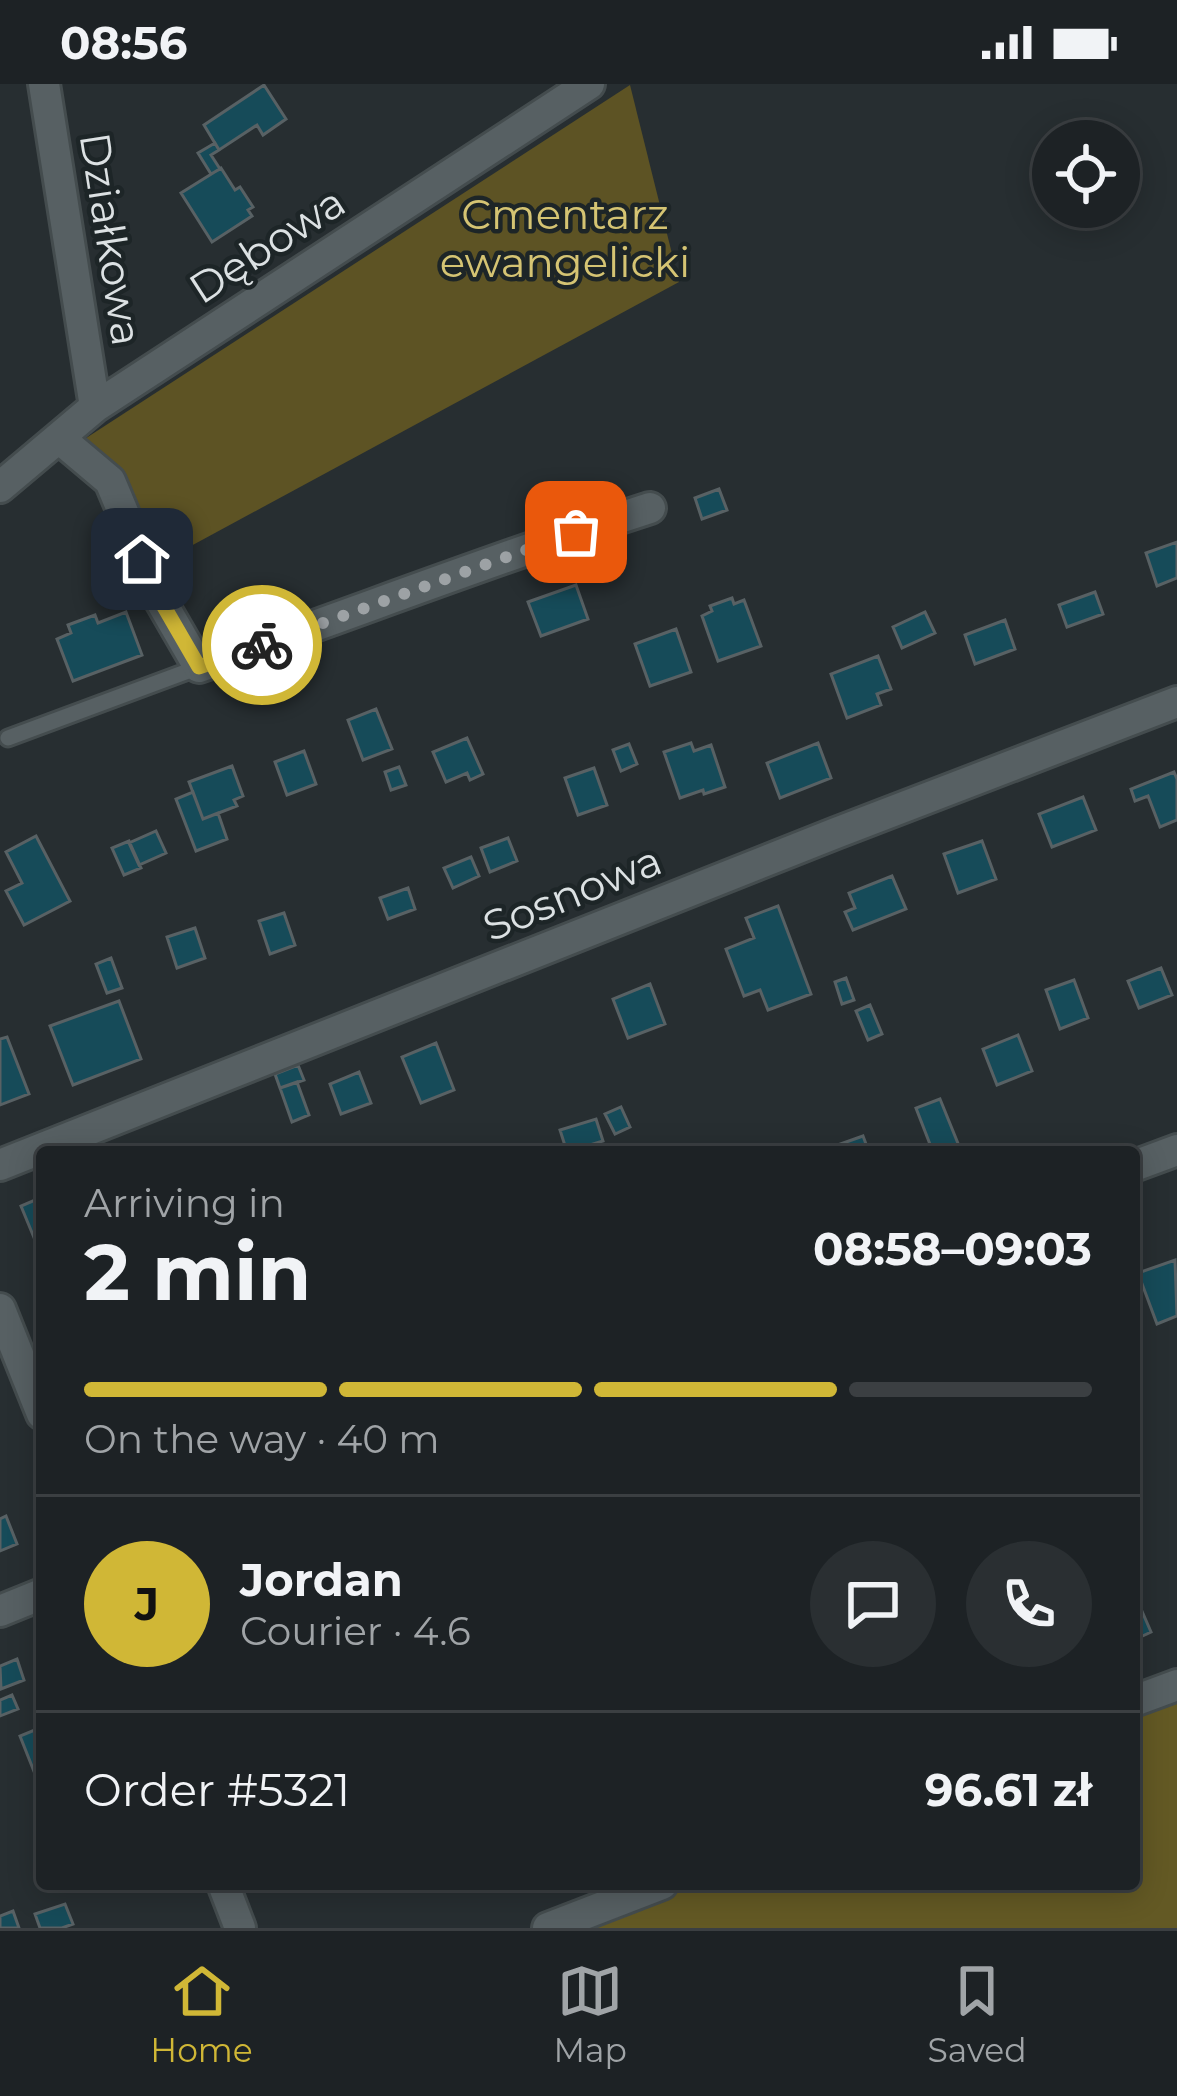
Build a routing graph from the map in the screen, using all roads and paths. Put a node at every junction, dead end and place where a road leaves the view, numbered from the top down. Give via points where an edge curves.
1 (44, 84) edge
2 (589, 84) edge
3 (95, 407) junction
4 (58, 438) junction
5 (0, 487) edge
6 (650, 508) dead end
7 (199, 667) junction
8 (1177, 702) edge
9 (8, 738) dead end
10 (48, 1146) edge
11 (1177, 1150) edge
12 (36, 1151) edge
13 (1140, 1164) edge
14 (0, 1165) edge
15 (0, 1309) edge
16 (36, 1399) edge
17 (36, 1596) edge
18 (0, 1610) edge
19 (1177, 1685) edge
20 (1140, 1700) edge
21 (225, 1890) edge
22 (646, 1890) edge
23 (236, 1927) edge
24 (548, 1928) edge

1 - 3 street, Działkowa
2 - 3 street, Dębowa
3 - 4 street, Dębowa
4 - 5 street, Dębowa
4 - 7 street via 110,482 159,598
6 - 7 street
7 - 9 lane
8 - 10 street, Sosnowa
11 - 13 street
12 - 14 street, Sosnowa
15 - 16 street
17 - 18 street
19 - 20 street
21 - 23 street
22 - 24 street

